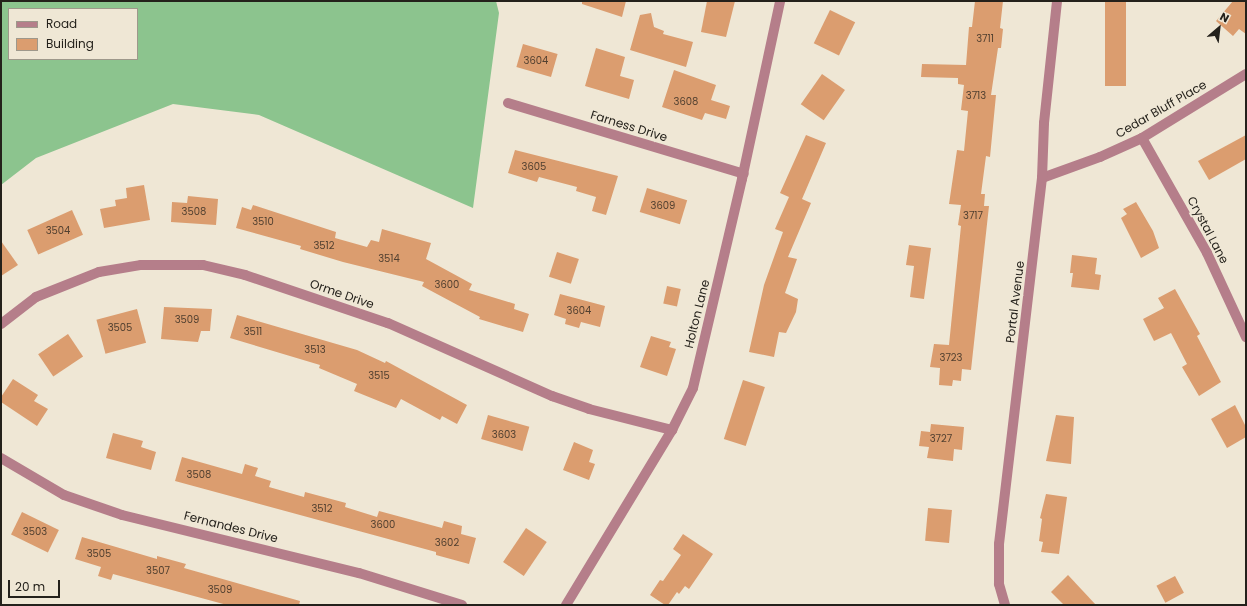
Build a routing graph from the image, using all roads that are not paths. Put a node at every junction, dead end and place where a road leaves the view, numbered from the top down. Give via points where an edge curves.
1 (780, 1) edge
2 (1057, 1) edge
3 (1246, 74) edge
4 (508, 103) dead end
5 (1142, 138) junction
6 (744, 174) junction
7 (1042, 178) junction
8 (1, 324) edge
9 (1246, 337) edge
10 (672, 430) junction
11 (1, 458) edge
12 (462, 605) edge
13 (566, 605) edge
14 (1005, 605) edge

1 - 6 street, Holton Lane
2 - 7 street, Portal Avenue via 1044,123
3 - 5 street, Cedar Bluff Place
4 - 6 street, Farness Drive
5 - 7 street, Cedar Bluff Place via 1100,157
5 - 9 street, Crystal Lane via 1207,253
6 - 10 street, Holton Lane via 693,388
7 - 14 street, Portal Avenue via 999,544 999,584
8 - 10 street, Orme Drive via 36,297 99,272 141,265 203,265 245,275 388,323 552,396 589,409
10 - 13 street, Holton Lane
11 - 12 street, Fernandes Drive via 64,495 122,515 359,573

